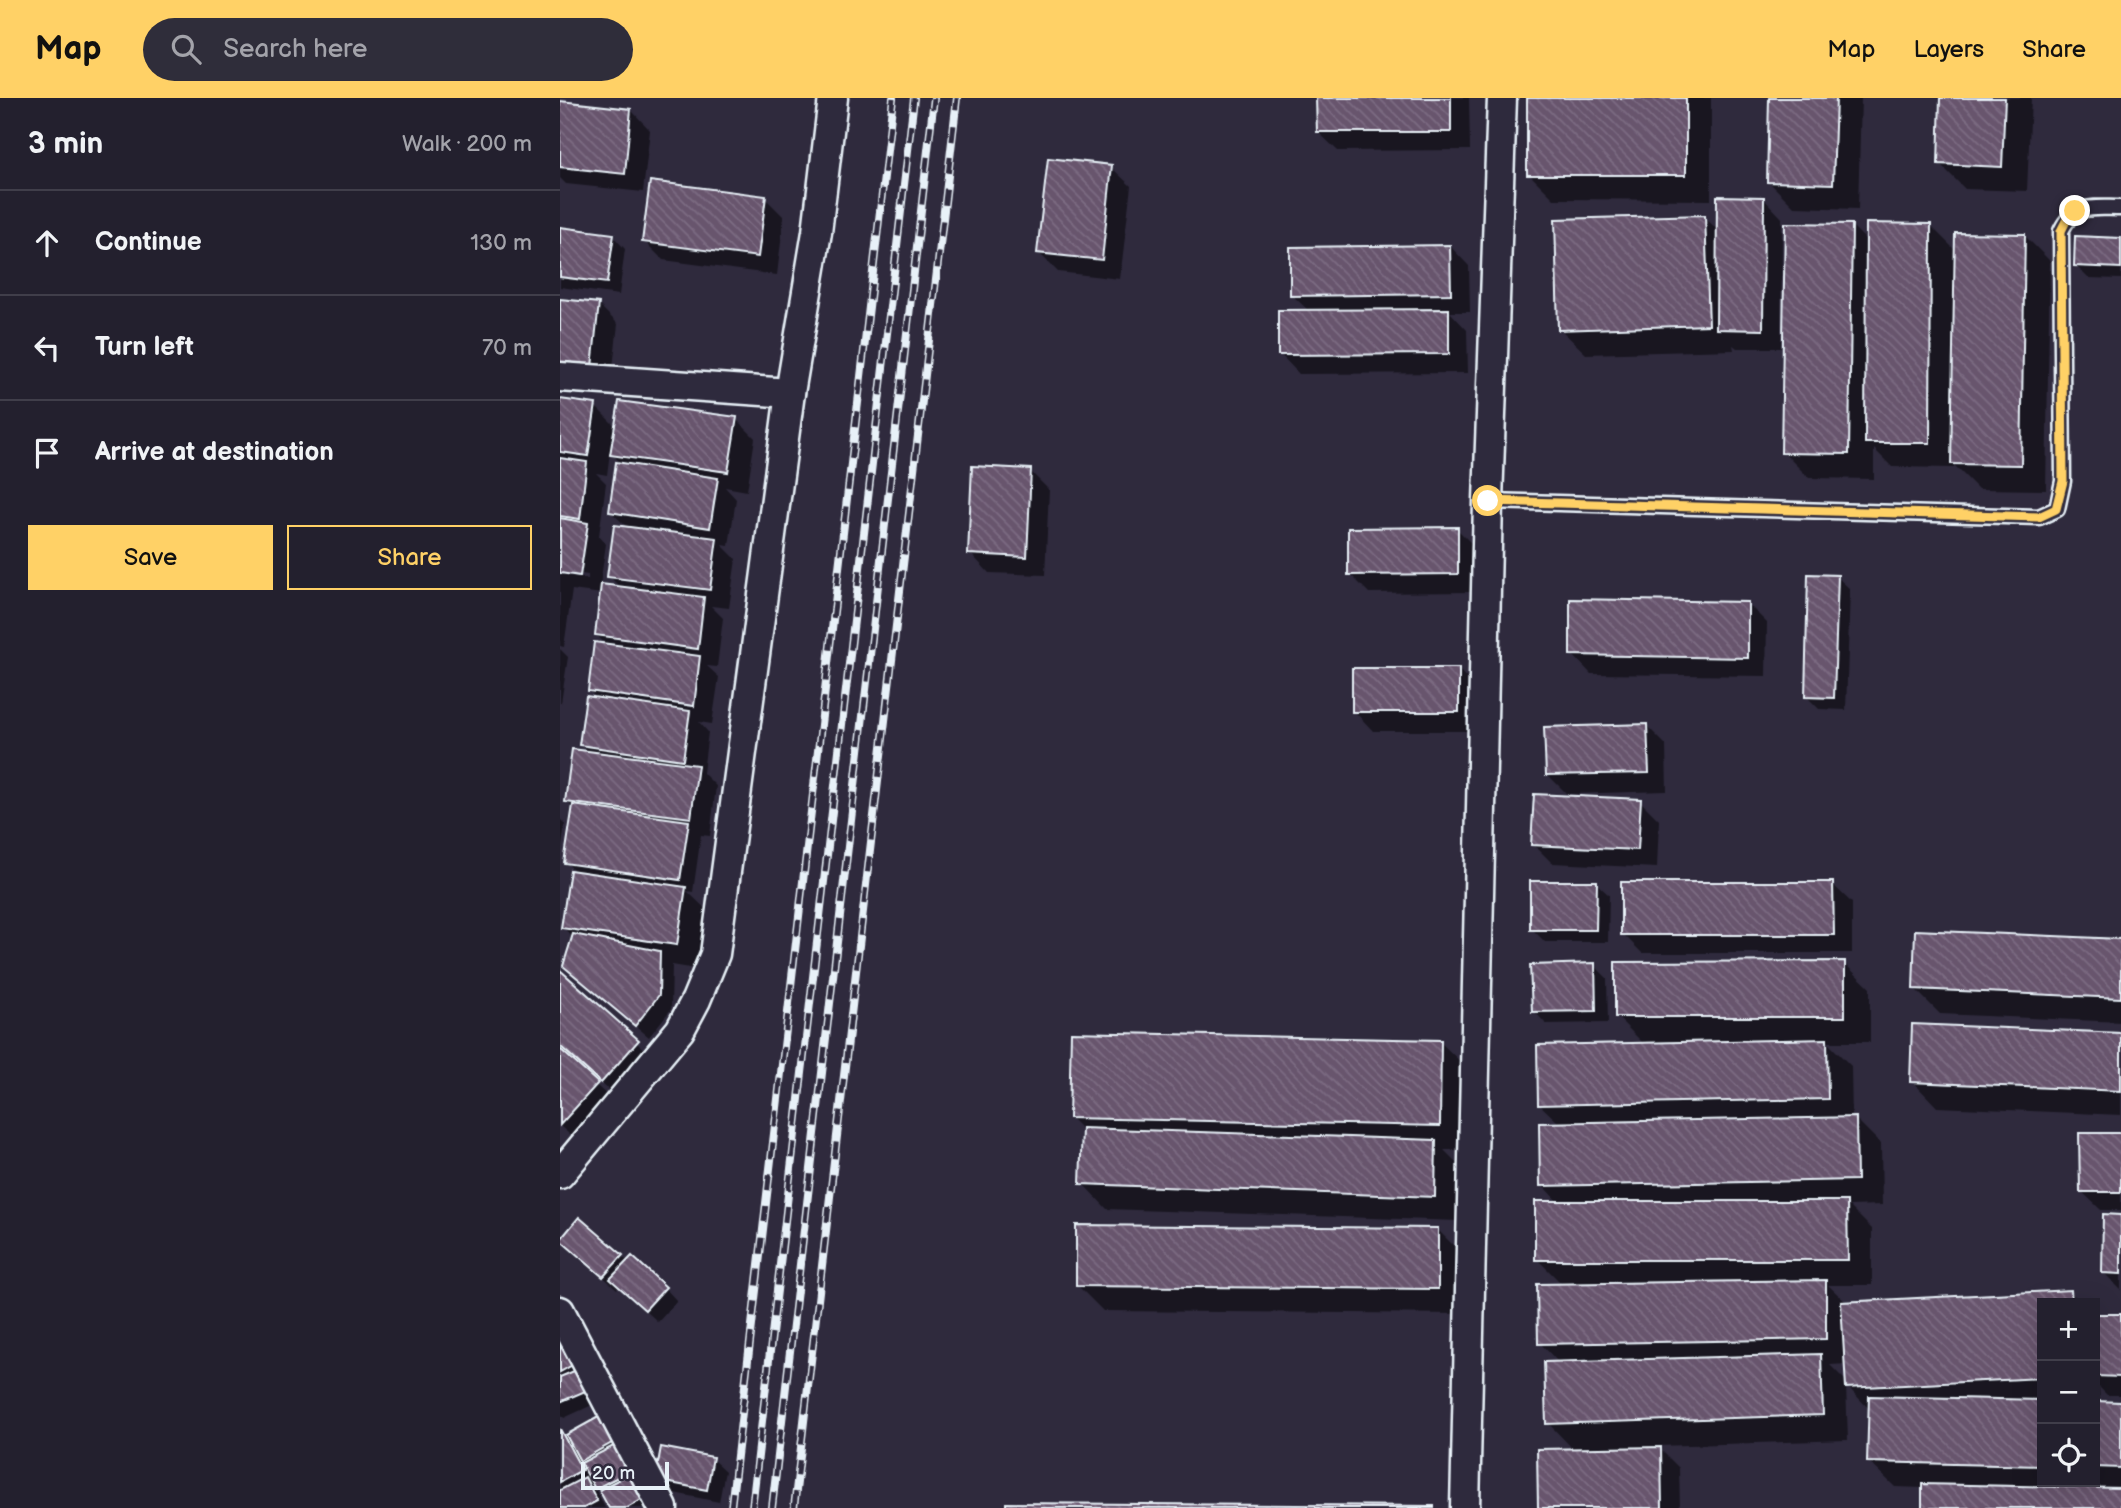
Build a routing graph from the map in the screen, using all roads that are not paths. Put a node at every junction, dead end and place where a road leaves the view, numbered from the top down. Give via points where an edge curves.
1 (833, 98) edge
2 (1502, 98) edge
3 (2121, 208) edge
4 (560, 377) edge
5 (790, 393) junction
6 (1488, 501) junction
7 (560, 1174) edge
8 (560, 1311) edge
9 (663, 1508) edge
10 (1465, 1508) edge

1 - 5 street
2 - 6 street
3 - 6 lane via 2075,211 2061,231 2063,481 2056,509 2039,517
4 - 5 street
5 - 7 street via 715,954 680,1030
6 - 10 street
8 - 9 street

